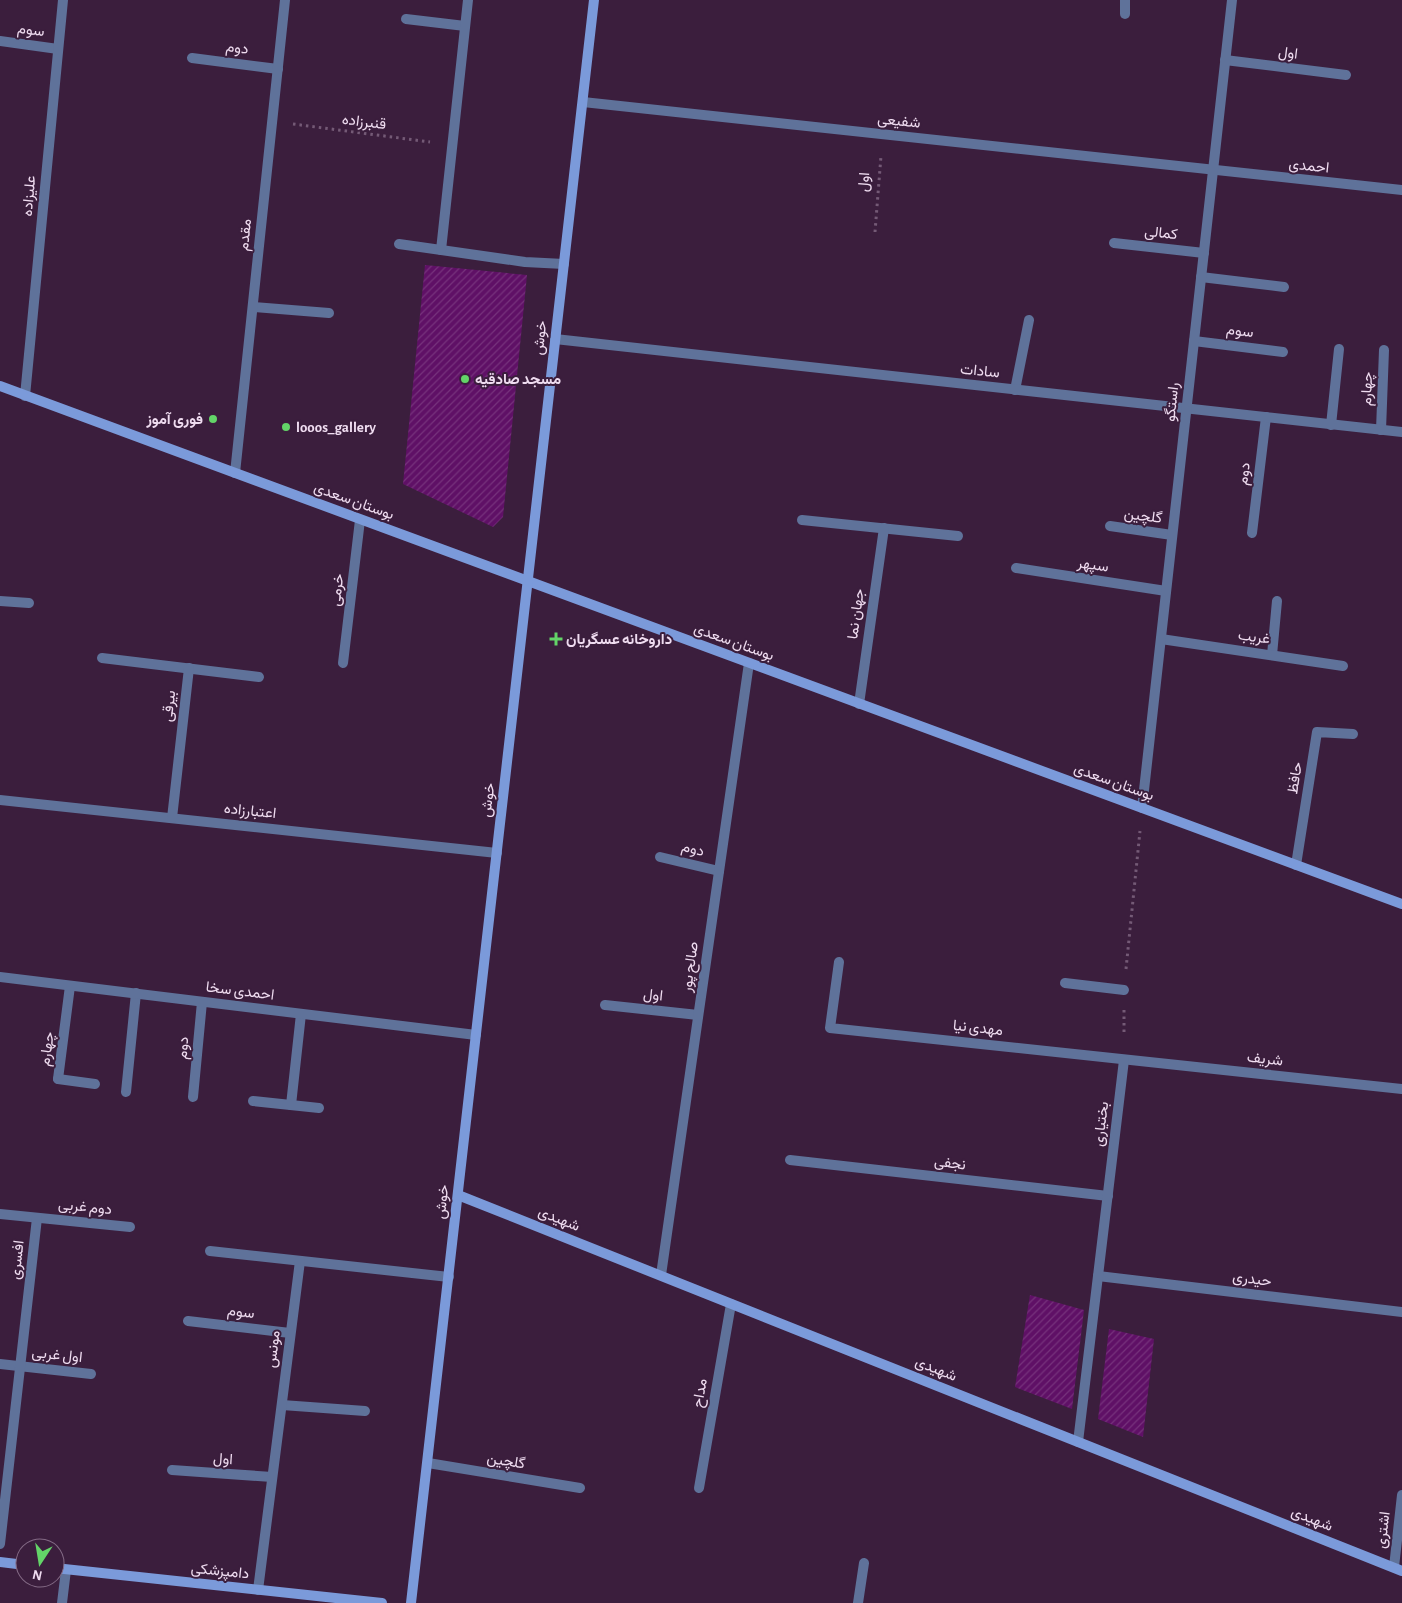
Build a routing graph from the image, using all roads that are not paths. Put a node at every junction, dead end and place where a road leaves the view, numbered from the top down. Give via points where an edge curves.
1 (63, 0) edge
2 (285, 0) edge
3 (468, 0) edge
4 (594, 0) edge
5 (1126, 0) edge
6 (1232, 0) edge
7 (1125, 14) dead end
8 (406, 20) dead end
9 (465, 26) junction
10 (0, 41) edge
11 (58, 49) junction
12 (192, 58) dead end
13 (1225, 60) junction
14 (278, 69) junction
15 (1346, 75) dead end
16 (582, 102) junction
17 (1213, 171) junction
18 (1402, 190) edge
19 (1114, 243) dead end
20 (399, 244) dead end
21 (441, 250) junction
22 (1204, 253) junction
23 (564, 264) junction
24 (1201, 277) junction
25 (1284, 287) dead end
26 (253, 307) junction
27 (329, 313) dead end
28 (1029, 320) dead end
29 (555, 339) junction
30 (1194, 341) junction
31 (1339, 349) dead end
32 (1384, 350) dead end
33 (1283, 352) dead end
34 (0, 386) edge
35 (1015, 390) junction
36 (25, 396) junction
37 (1186, 409) junction
38 (1266, 417) junction
39 (1331, 424) junction
40 (1381, 430) junction
41 (1402, 432) edge
42 (235, 473) junction
43 (360, 520) junction
44 (802, 520) dead end
45 (1110, 526) dead end
46 (884, 528) junction
47 (1252, 533) dead end
48 (1172, 535) junction
49 (958, 536) dead end
50 (1016, 568) dead end
51 (528, 582) junction
52 (1166, 591) junction
53 (0, 601) edge
54 (1277, 601) dead end
55 (29, 603) dead end
56 (1161, 639) junction
57 (1272, 655) junction
58 (102, 658) dead end
59 (343, 663) dead end
60 (749, 663) junction
61 (1343, 666) dead end
62 (189, 668) junction
63 (259, 677) dead end
64 (858, 704) junction
65 (1353, 734) dead end
66 (0, 800) edge
67 (1142, 808) junction
68 (172, 818) junction
69 (497, 853) junction
70 (660, 856) dead end
71 (1296, 865) junction
72 (719, 871) junction
73 (1402, 904) edge
74 (839, 962) dead end
75 (0, 977) edge
76 (1065, 983) dead end
77 (70, 986) junction
78 (1124, 990) road end
79 (136, 993) junction
80 (202, 1002) junction
81 (605, 1006) dead end
82 (301, 1014) junction
83 (698, 1015) junction
84 (476, 1035) junction
85 (1124, 1060) junction
86 (95, 1084) dead end
87 (1402, 1088) edge
88 (126, 1092) dead end
89 (193, 1098) dead end
90 (253, 1101) dead end
91 (291, 1105) junction
92 (319, 1108) dead end
93 (790, 1160) dead end
94 (458, 1195) junction
95 (1108, 1196) junction
96 (0, 1214) edge
97 (37, 1218) junction
98 (130, 1227) dead end
99 (210, 1251) dead end
100 (300, 1261) junction
101 (661, 1276) junction
102 (1098, 1276) junction
103 (449, 1277) junction
104 (731, 1304) junction
105 (1402, 1312) edge
106 (188, 1321) dead end
107 (290, 1333) junction
108 (0, 1364) edge
109 (20, 1366) junction
110 (91, 1374) dead end
111 (282, 1404) junction
112 (365, 1411) dead end
113 (1078, 1442) junction
114 (428, 1464) junction
115 (172, 1470) dead end
116 (272, 1477) junction
117 (580, 1488) dead end
118 (699, 1488) dead end
119 (1402, 1495) edge
120 (0, 1544) edge
121 (0, 1562) edge
122 (864, 1563) dead end
123 (15, 1564) edge
124 (1398, 1569) edge
125 (66, 1570) joint
126 (258, 1590) junction
127 (62, 1603) edge
128 (382, 1603) edge
129 (412, 1603) edge
130 (858, 1603) edge

1 - 11 street, علیزاده
2 - 14 street, مقدم
3 - 9 street
4 - 16 street, خوش
5 - 7 street
6 - 13 street, راستگو
8 - 9 street
9 - 21 street
10 - 11 street, سوم
11 - 36 street, علیزاده
12 - 14 street, دوم
13 - 15 street, اول
13 - 17 street, راستگو
14 - 26 street, مقدم
16 - 17 street, شفیعی
16 - 23 street, خوش
17 - 18 street, احمدی
17 - 22 street, راستگو
19 - 22 street, کمالی
20 - 21 street
21 - 23 street
22 - 24 street, راستگو
23 - 29 street, خوش
24 - 25 street
24 - 30 street, راستگو
26 - 27 street
26 - 42 street, مقدم
28 - 35 street
29 - 35 street, سادات
29 - 51 street, خوش
30 - 33 street, سوم
30 - 37 street, راستگو
31 - 39 street
32 - 40 street, چهارم
34 - 36 street, بوستان سعدی
35 - 37 street, سادات
36 - 42 street, بوستان سعدی
37 - 38 street, سادات
37 - 48 street, راستگو
38 - 39 street, سادات
38 - 47 street, دوم
39 - 40 street, سادات
40 - 41 street, سادات
42 - 43 street, بوستان سعدی
43 - 51 street, بوستان سعدی
43 - 59 street, خرمی
44 - 46 street
45 - 48 street, گلچین
46 - 49 street
46 - 64 street, جهان نما
48 - 52 street, راستگو
50 - 52 street, سپهر
51 - 60 street, بوستان سعدی
51 - 69 street, خوش
52 - 56 street, راستگو
53 - 55 street
54 - 57 street
56 - 57 street, غریب
56 - 67 street, راستگو
57 - 61 street, غریب
58 - 62 street
60 - 64 street, بوستان سعدی
60 - 72 street, صالح پور
62 - 63 street
62 - 68 street, بیرقی
64 - 67 street, بوستان سعدی
65 - 71 street, حافظ via 1317,732
66 - 68 street, اعتبارزاده
67 - 71 street, بوستان سعدی
68 - 69 street, اعتبارزاده
69 - 84 street, خوش
70 - 72 street, دوم
71 - 73 street, بوستان سعدی
72 - 83 street, صالح پور
74 - 85 street, مهدی نیا via 830,1028
75 - 77 street, احمدی سخا
76 - 78 street
77 - 79 street, احمدی سخا
77 - 86 street, چهارم via 58,1079
79 - 80 street, احمدی سخا
79 - 88 street
80 - 82 street, احمدی سخا
80 - 89 street, دوم
81 - 83 street, اول
82 - 84 street, احمدی سخا
82 - 91 street
83 - 101 street, صالح پور
84 - 94 street, خوش
85 - 87 street, شریف
85 - 95 street, بختیاری
90 - 91 street
91 - 92 street
93 - 95 street, نجفی
94 - 101 street, شهیدی
94 - 103 street, خوش
95 - 102 street, بختیاری
96 - 97 street, دوم غربی
97 - 98 street, دوم غربی
97 - 109 street, افسری
99 - 100 street
100 - 103 street
100 - 107 street, مونس
101 - 104 street, شهیدی
102 - 105 street, حیدری
102 - 113 street, بختیاری
103 - 114 street, خوش
104 - 113 street, شهیدی
104 - 118 street, مداح
106 - 107 street, سوم
107 - 111 street, مونس
108 - 109 street, اول غربی
109 - 110 street, اول غربی
109 - 120 street, افسری
111 - 112 street
111 - 116 street, مونس
113 - 124 street, شهیدی
114 - 117 street, گلچین
114 - 129 street, خوش
115 - 116 street, اول
116 - 126 street, مونس
119 - 124 street, اشتری
121 - 123 street
122 - 130 street
125 - 126 street, دامپزشکی
125 - 127 street
126 - 128 street, دامپزشکی

